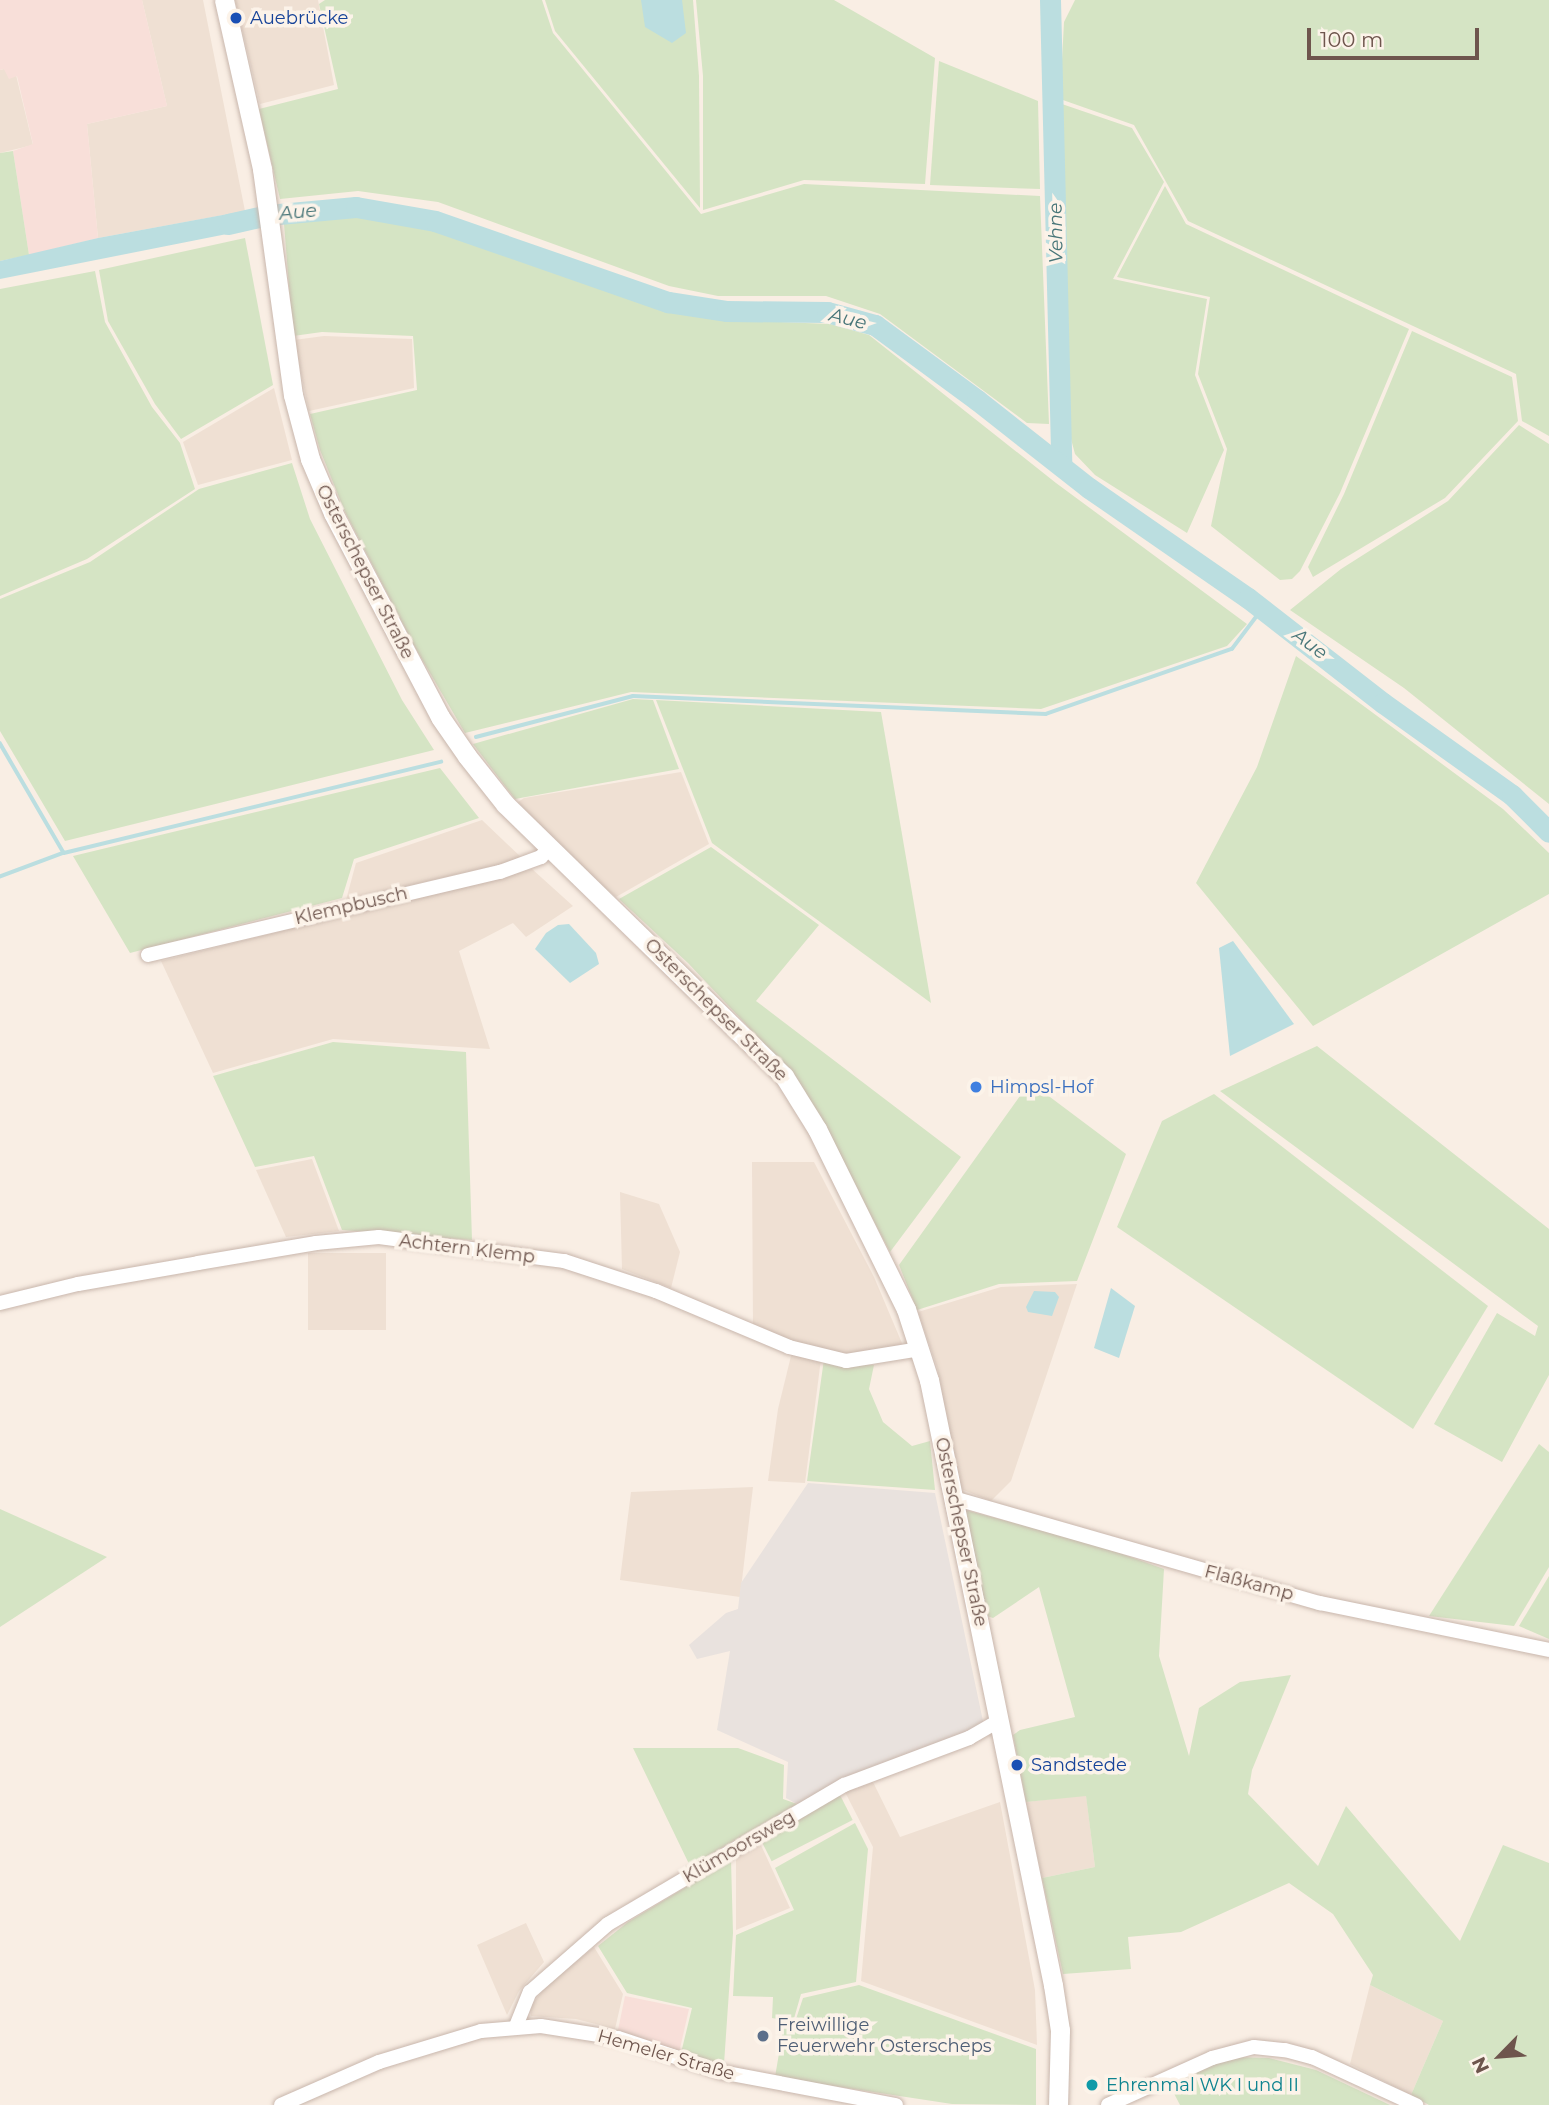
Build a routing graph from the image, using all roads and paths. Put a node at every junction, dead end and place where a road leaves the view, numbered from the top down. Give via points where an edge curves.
1 (224, 0) edge
2 (549, 848) junction
3 (148, 955) dead end
4 (0, 1303) edge
5 (920, 1349) junction
6 (953, 1498) junction
7 (1549, 1650) edge
8 (1000, 1720) junction
9 (516, 2026) junction
10 (283, 2105) edge
11 (896, 2105) edge
12 (1058, 2105) edge
13 (1108, 2105) edge
14 (1416, 2105) edge

1 - 2 main road, Osterschepser Straße via 266,194 293,395 310,459 333,513 440,717 505,804
2 - 3 street, Klempbusch via 541,857 500,872
2 - 5 main road, Osterschepser Straße via 784,1076 817,1129 888,1270
4 - 5 street, Achtern Klemp via 171,1267 379,1237 564,1261 656,1291 789,1347 846,1361
5 - 6 main road, Osterschepser Straße
6 - 7 street, Flaßkamp via 1320,1603
6 - 8 main road, Osterschepser Straße
8 - 9 street, Klümoorsweg via 970,1738 844,1785 608,1924 530,1992
8 - 12 main road, Osterschepser Straße via 1060,2030
9 - 10 street, Hemeler Straße via 481,2031 379,2062
9 - 11 street, Hemeler Straße via 618,2038 721,2072
13 - 14 street via 1212,2058 1254,2047 1312,2057

